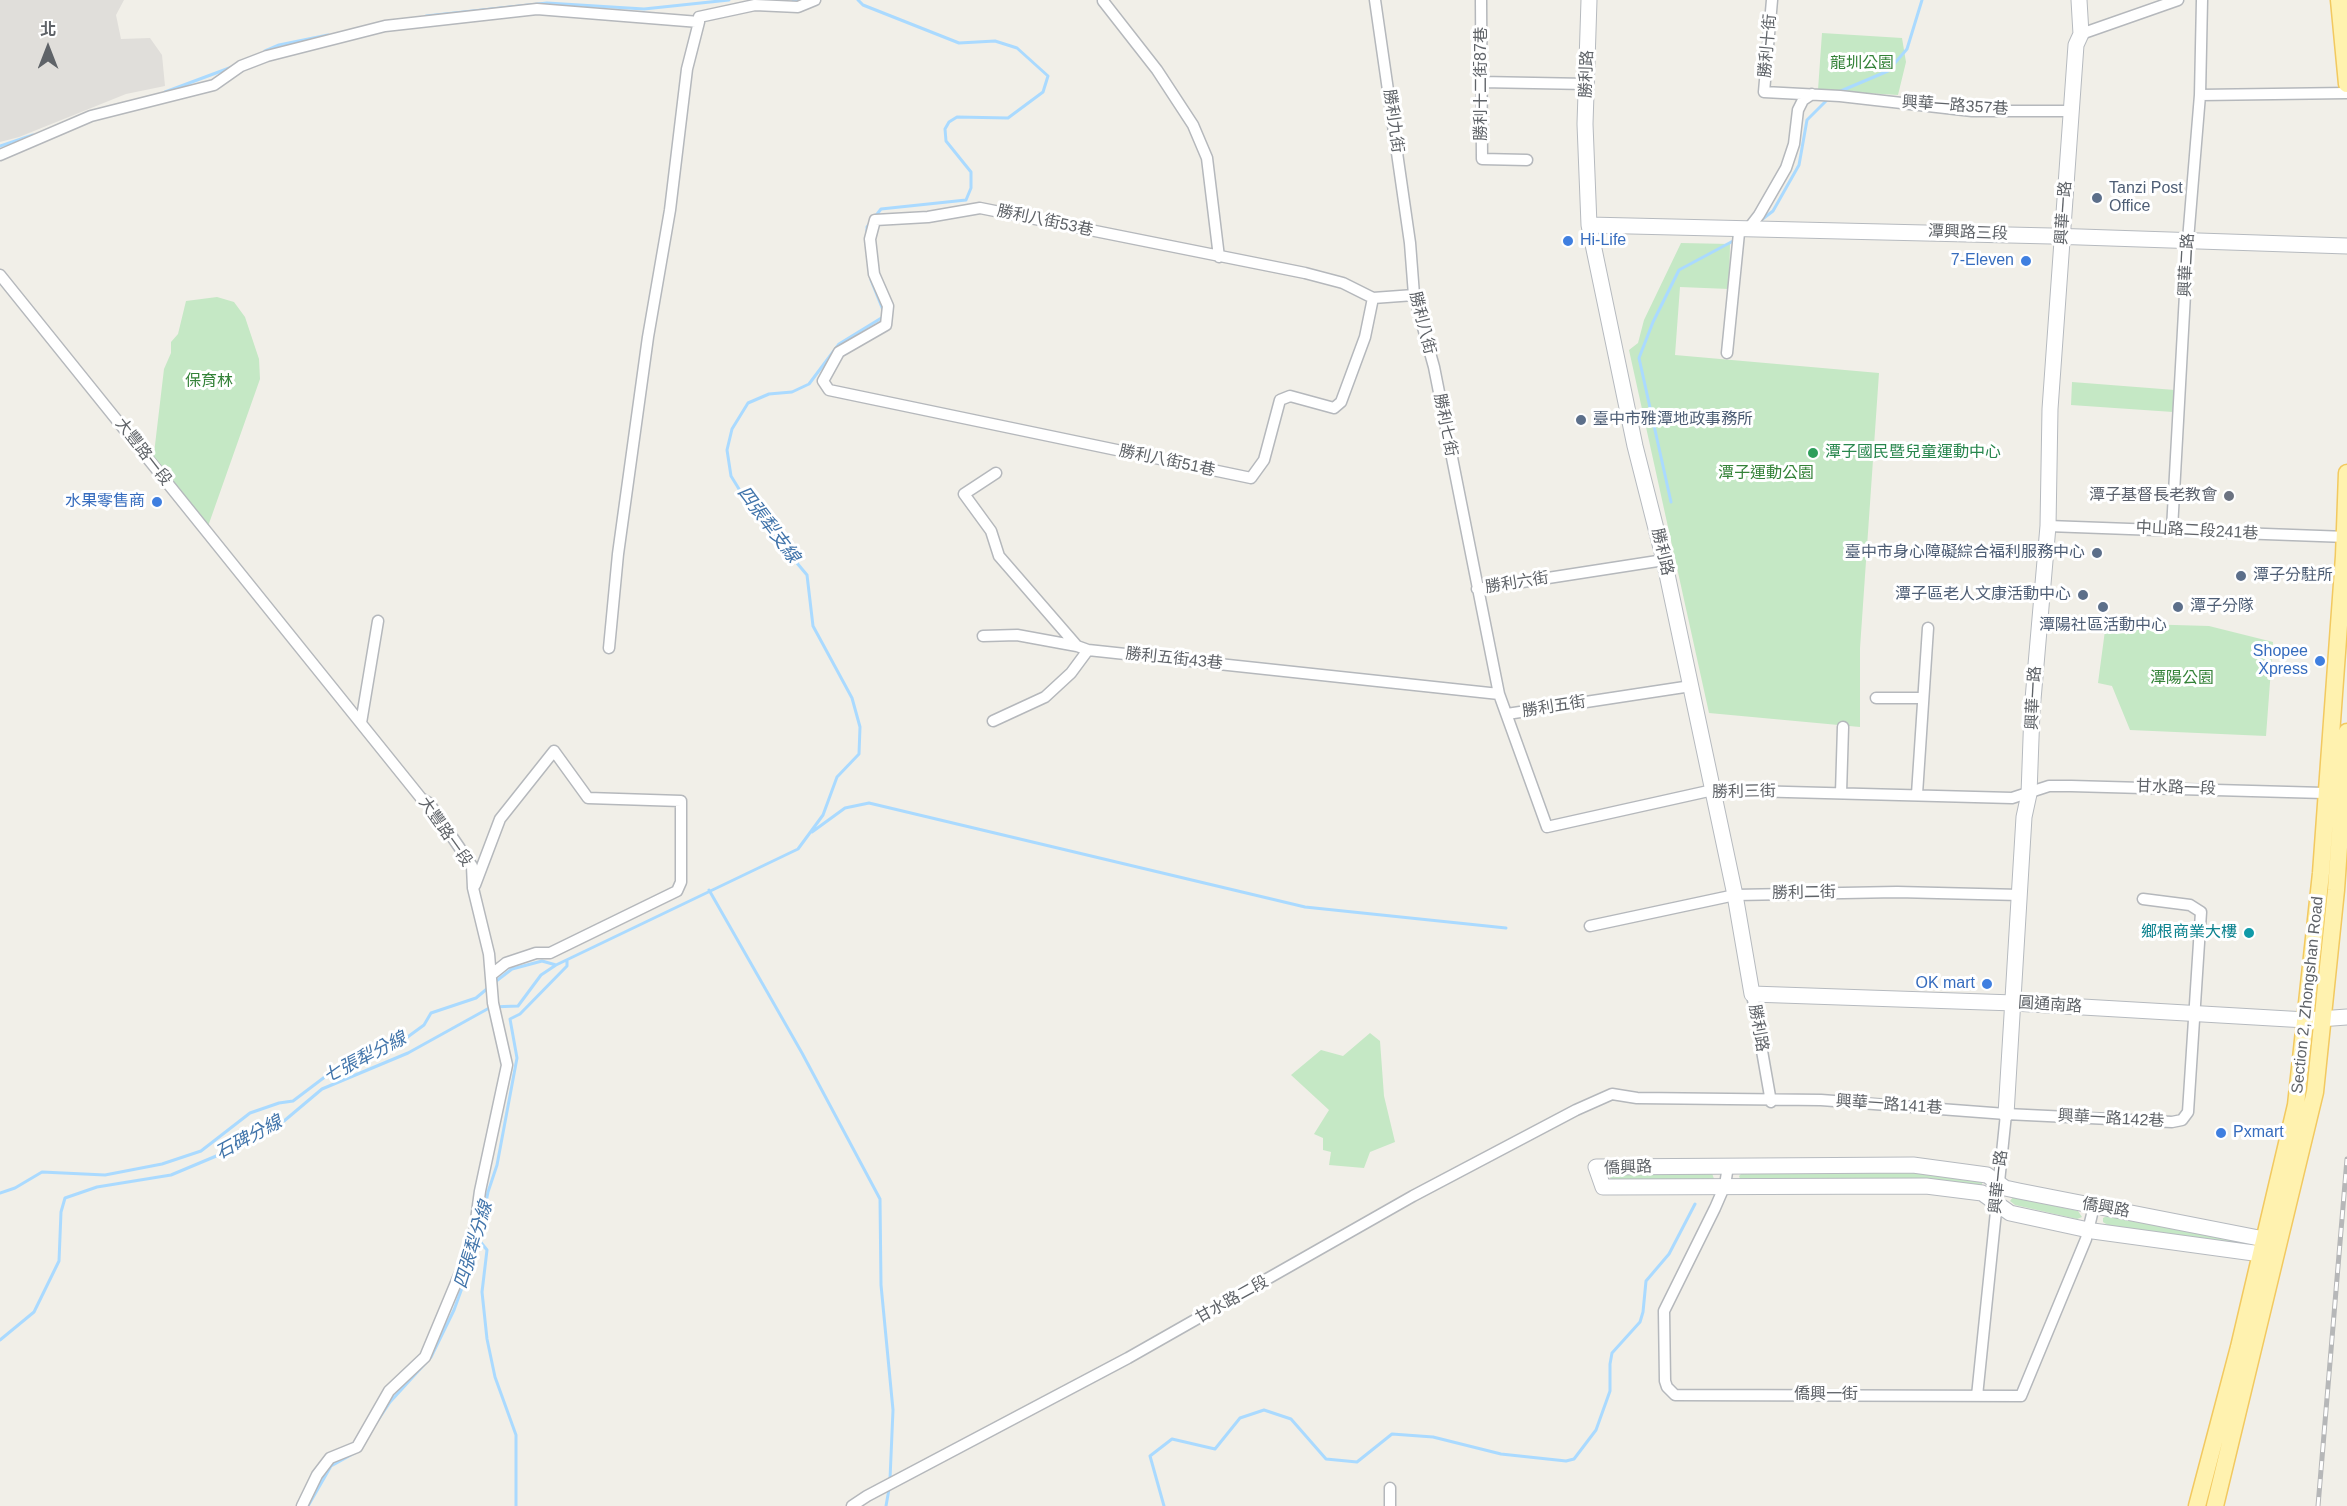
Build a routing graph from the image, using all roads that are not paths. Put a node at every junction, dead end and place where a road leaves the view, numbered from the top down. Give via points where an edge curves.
1 (815, 0) edge
2 (1375, 0) edge
3 (1481, 0) edge
4 (1589, 0) edge
5 (1772, 0) edge
6 (2079, 0) edge
7 (2178, 0) edge
8 (2202, 0) edge
9 (2339, 0) edge
10 (1103, 2) dead end
11 (699, 22) junction
12 (2081, 34) junction
13 (1481, 82) junction
14 (1587, 84) junction
15 (2347, 84) edge
16 (2347, 93) edge
17 (1812, 94) junction
18 (2200, 95) junction
19 (2071, 111) junction
20 (0, 155) edge
21 (1527, 160) dead end
22 (1589, 225) junction
23 (1748, 230) junction
24 (2063, 236) junction
25 (2188, 240) junction
26 (1410, 243) joint
27 (2347, 246) edge
28 (1219, 257) junction
29 (0, 275) edge
30 (1413, 295) junction
31 (1372, 298) junction
32 (1727, 353) dead end
33 (1434, 367) joint
34 (829, 390) joint
35 (996, 473) dead end
36 (2347, 473) edge
37 (1456, 483) joint
38 (2048, 526) junction
39 (2172, 529) junction
40 (2346, 537) edge
41 (1664, 560) junction
42 (1477, 589) junction
43 (378, 621) dead end
44 (1928, 628) dead end
45 (983, 636) dead end
46 (1077, 646) junction
47 (609, 648) dead end
48 (1089, 650) junction
49 (1691, 686) junction
50 (1499, 694) junction
51 (1876, 698) dead end
52 (1923, 698) junction
53 (1507, 714) junction
54 (993, 721) dead end
55 (361, 723) junction
56 (1843, 727) dead end
57 (2347, 732) edge
58 (1713, 790) junction
59 (1841, 793) junction
60 (2324, 793) junction
61 (1917, 794) junction
62 (2029, 794) junction
63 (473, 888) junction
64 (1735, 895) junction
65 (2020, 895) junction
66 (2143, 899) dead end
67 (1590, 926) dead end
68 (491, 975) junction
69 (1752, 994) junction
70 (2014, 1003) junction
71 (2196, 1015) junction
72 (2347, 1017) edge
73 (2314, 1019) junction
74 (1612, 1094) joint
75 (1771, 1101) junction
76 (2006, 1114) junction
77 (1728, 1166) junction
78 (1725, 1185) junction
79 (2000, 1185) junction
80 (1997, 1203) junction
81 (2094, 1206) junction
82 (2088, 1230) junction
83 (2262, 1246) junction
84 (1977, 1396) junction
85 (1390, 1488) dead end
86 (302, 1506) edge
87 (852, 1506) edge
88 (1390, 1506) edge
89 (2197, 1506) edge
90 (2215, 1506) edge

1 - 11 street via 798,7 755,5 699,17
2 - 26 street, 勝利九街
3 - 13 street, 勝利十二街87巷
4 - 14 street, 勝利路
5 - 17 street, 勝利十街 via 1764,92
6 - 12 street, 興華一路
7 - 12 street
8 - 18 street, 興華二路
9 - 15 main road
10 - 28 street via 1157,70 1193,125 1207,158
11 - 20 street via 537,9 384,26 267,56 241,66 214,85 91,116
11 - 47 street via 687,69 670,210 648,337
12 - 19 street, 興華一路 via 2076,45
13 - 14 street
13 - 21 street, 勝利十二街87巷 via 1482,159
14 - 22 street, 勝利路
16 - 18 street
17 - 19 street, 興華一路357巷 via 1972,111
17 - 23 street via 1798,110 1786,168
18 - 25 street, 興華二路
19 - 24 street, 興華一路
22 - 23 street, 潭興路三段
22 - 41 street, 勝利路 via 1635,446
23 - 24 street, 潭興路三段
23 - 32 street via 1737,245
24 - 25 street, 潭興路三段
24 - 38 street, 興華一路 via 2049,433
25 - 27 street, 潭興路三段
25 - 39 street, 興華二路
26 - 30 street, 勝利八街
28 - 31 street, 勝利八街53巷 via 1343,283
28 - 34 street, 勝利八街53巷 via 980,208 928,217 875,220 870,239 874,274 888,306 886,325 839,352 823,381
29 - 55 street, 大豐路一段
30 - 31 street
30 - 33 street, 勝利八街
31 - 34 street, 勝利八街51巷 via 1365,337 1341,402 1334,408 1290,396 1280,400 1264,460 1251,478
33 - 37 street, 勝利七街
35 - 46 street via 964,494 991,531 999,556
36 - 40 main road, Section 2, Zhongshan Road
37 - 42 street, 勝利六街
38 - 39 street, 中山路二段241巷
38 - 62 street, 興華一路
39 - 40 street, 中山路二段241巷
40 - 60 main road, Section 2, Zhongshan Road
41 - 42 street, 勝利六街
41 - 49 street, 勝利路
42 - 50 street, 勝利五街
43 - 55 street
44 - 52 street
45 - 46 street, 勝利五街43巷 via 1017,635
46 - 48 street, 勝利五街43巷
48 - 50 street, 勝利五街43巷
48 - 54 street via 1045,697
49 - 53 street, 勝利五街
49 - 58 street, 勝利路
50 - 53 street, 勝利五街
51 - 52 street
52 - 61 street
53 - 58 street, 勝利三街 via 1547,826
55 - 63 street, 大豐路一段 via 429,803 472,866
56 - 59 street
57 - 73 main road, Section 2, Zhongshan Road
58 - 59 street, 勝利三街
58 - 64 street, 勝利路
59 - 61 street, 勝利三街
60 - 62 street, 甘水路一段 via 2049,786
60 - 73 main road, Section 2, Zhongshan Road
61 - 62 street, 勝利三街 via 2012,798
62 - 65 street, 興華一路
63 - 68 street, 大豐路一段
63 - 68 street via 500,819 554,751 588,798 681,801 681,882 677,891 550,953 536,953 506,963
64 - 65 street, 勝利二街
64 - 67 street, 勝利二街
64 - 69 street, 勝利路
65 - 70 street, 興華一路
66 - 71 street via 2190,905 2201,912
68 - 86 street, 大豐路一段 via 493,1004 506,1053 506,1079 480,1191 473,1242 425,1357 389,1391 357,1447 330,1458
69 - 70 street, 圓通南路
69 - 75 street, 勝利路
70 - 71 street, 圓通南路
70 - 76 street, 興華一路
71 - 73 street, 圓通南路
71 - 76 street, 興華一路142巷 via 2188,1112 2182,1120
72 - 73 street, 圓通南路
73 - 83 main road, Section 2, Zhongshan Road
73 - 90 main road, Section 2, Zhongshan Road via 2315,1092
74 - 75 street, 興華一路141巷
74 - 87 street, 甘水路二段 via 1413,1196 1128,1359
75 - 76 street, 興華一路141巷 via 1821,1100
76 - 79 street, 興華一路
77 - 78 street, 僑興一街
77 - 78 street, 僑興路 via 1596,1167 1603,1187
77 - 79 street, 僑興路 via 1913,1165 1987,1175
78 - 80 street, 僑興路 via 1914,1184 1982,1194
78 - 84 street, 僑興一街 via 1664,1311 1665,1382 1671,1392
79 - 80 street, 興華一路
79 - 81 street, 僑興路
80 - 82 street, 僑興路 via 2010,1213
80 - 84 street, 興華一路
81 - 82 street, 僑興一街
81 - 83 street, 僑興路
82 - 83 street, 僑興路
82 - 84 street, 僑興一街 via 2025,1391 2021,1396
83 - 89 main road, Section 2, Zhongshan Road
85 - 88 street

